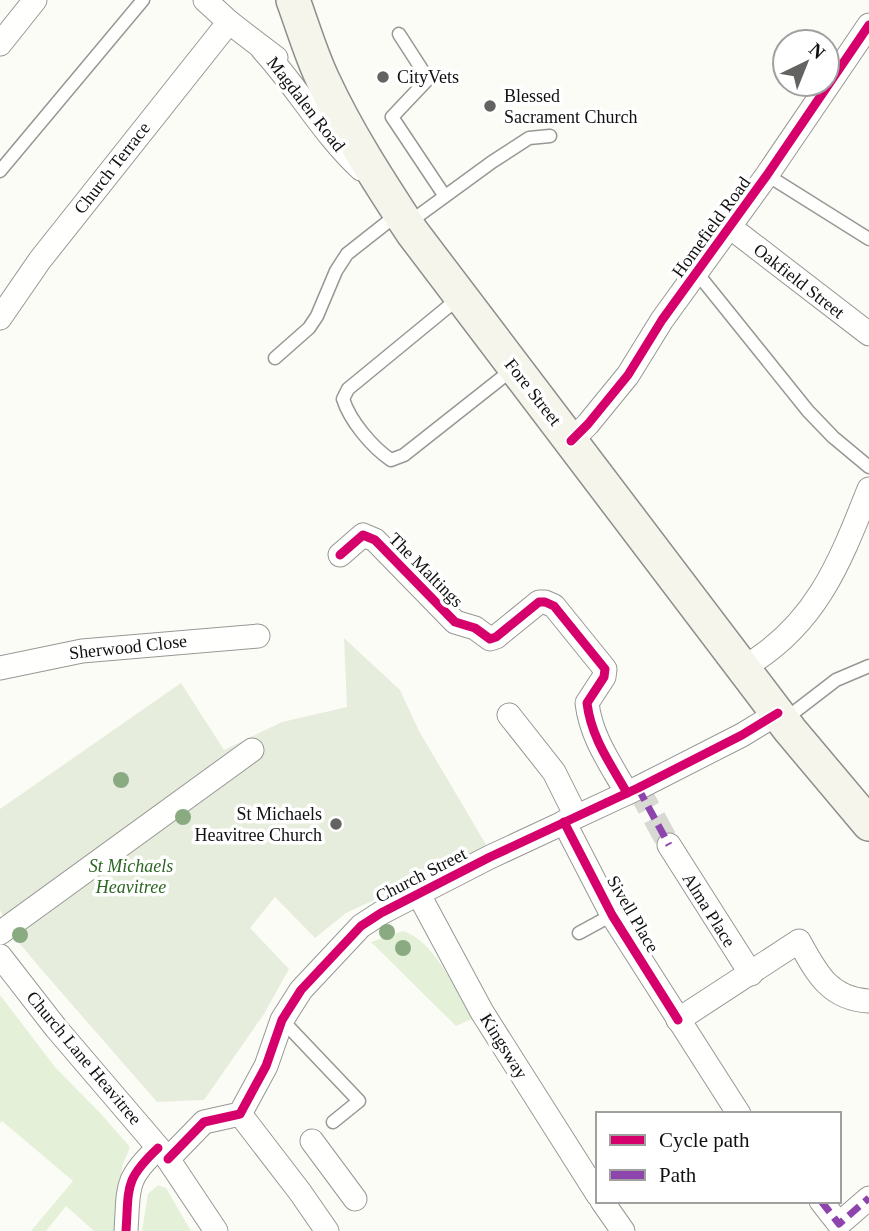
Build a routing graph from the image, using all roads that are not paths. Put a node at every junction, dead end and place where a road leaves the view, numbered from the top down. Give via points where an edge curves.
1 (35, 0) edge
2 (143, 0) edge
3 (205, 0) edge
4 (293, 0) edge
5 (229, 22) junction
6 (869, 24) edge
7 (399, 34) dead end
8 (0, 44) edge
9 (263, 50) junction
10 (321, 79) junction
11 (550, 136) dead end
12 (0, 171) edge
13 (767, 175) junction
14 (380, 186) junction
15 (444, 195) junction
16 (403, 218) junction
17 (730, 227) junction
18 (867, 234) edge
19 (697, 273) junction
20 (460, 296) junction
21 (0, 318) edge
22 (869, 334) edge
23 (275, 358) dead end
24 (514, 368) junction
25 (571, 441) junction
26 (869, 467) edge
27 (869, 489) edge
28 (340, 555) dead end
29 (258, 636) dead end
30 (869, 666) edge
31 (744, 667) junction
32 (0, 668) edge
33 (509, 715) dead end
34 (781, 716) junction
35 (252, 750) dead end
36 (632, 790) junction
37 (570, 819) junction
38 (869, 824) edge
39 (669, 845) tunnel mouth
40 (418, 893) junction
41 (612, 915) junction
42 (0, 933) edge
43 (579, 933) dead end
44 (0, 956) edge
45 (746, 977) junction
46 (869, 1001) edge
47 (282, 1020) junction
48 (678, 1020) junction
49 (738, 1112) edge
50 (240, 1114) junction
51 (333, 1122) dead end
52 (312, 1141) dead end
53 (163, 1154) junction
54 (331, 1168) junction
55 (300, 1192) junction
56 (596, 1192) edge
57 (869, 1198) edge
58 (355, 1199) dead end
59 (603, 1203) edge
60 (823, 1203) edge
61 (126, 1231) edge
62 (216, 1231) edge
63 (327, 1231) edge
64 (623, 1231) edge

1 - 8 street
2 - 12 lane
3 - 5 street, Magdalen Road
4 - 10 main road, Fore Street
5 - 9 street, Magdalen Road
5 - 21 street, Church Terrace via 40,260
6 - 13 street, Homefield Road
7 - 15 lane via 428,79 392,117
9 - 10 street, Magdalen Road via 299,73
9 - 14 street, Magdalen Road via 344,153
10 - 14 main road, Fore Street
11 - 15 lane via 529,138
13 - 17 street, Homefield Road
13 - 18 lane
14 - 16 main road, Fore Street
15 - 16 lane
16 - 20 main road, Fore Street
16 - 23 lane via 348,254 309,328
17 - 19 street, Homefield Road
17 - 22 street, Oakfield Street
19 - 25 street, Homefield Road via 628,375
19 - 26 lane via 808,411
20 - 24 main road, Fore Street
20 - 24 lane via 348,389 343,399 346,410 391,460 404,455
24 - 25 main road, Fore Street
25 - 31 main road, Fore Street
27 - 31 street via 840,562 822,592 769,652
28 - 36 street, The Maltings via 363,535 374,540 455,621 489,639 539,602 554,606 605,670 587,703 589,721 594,736
29 - 32 street, Sherwood Close via 82,651
30 - 34 lane via 836,680
31 - 34 main road, Fore Street
33 - 37 street via 554,772
34 - 36 street, Church Street
34 - 38 main road, Fore Street
35 - 42 street
36 - 37 street, Church Street
37 - 40 street, Church Street
37 - 41 street, Sivell Place
39 - 45 street, Alma Place
40 - 47 street, Church Street via 361,926 307,983
40 - 56 street, Kingsway via 482,1012
41 - 43 lane
41 - 48 street, Sivell Place
44 - 53 street, Church Lane Heavitree
45 - 46 street via 799,941 823,982 842,995
45 - 48 street
47 - 50 street, Church Street
47 - 51 lane via 359,1101
48 - 49 street, Sivell Place
50 - 53 street via 204,1122
50 - 55 street
52 - 54 street
53 - 61 street via 139,1166 129,1184
53 - 62 street, Church Lane Heavitree
54 - 55 street
54 - 58 street
55 - 63 street
57 - 60 street via 839,1224
59 - 64 street

